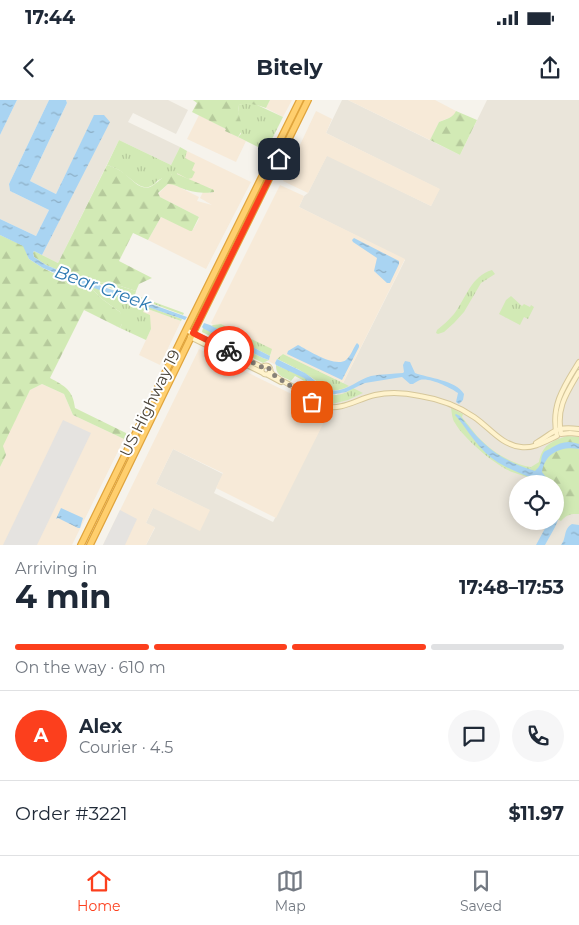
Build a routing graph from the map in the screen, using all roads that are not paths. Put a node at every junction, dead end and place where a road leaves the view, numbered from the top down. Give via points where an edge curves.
1 (300, 100) edge
2 (308, 101) edge
3 (240, 220) junction
4 (222, 275) junction
5 (185, 332) junction
6 (192, 335) junction
7 (579, 362) edge
8 (262, 369) junction
9 (579, 372) edge
10 (269, 373) junction
11 (155, 393) junction
12 (558, 429) junction
13 (579, 429) edge
14 (579, 434) edge
15 (559, 435) junction
16 (529, 447) junction
17 (134, 452) junction
18 (113, 479) junction
19 (94, 518) junction
20 (100, 524) junction
21 (81, 545) edge
22 (89, 545) edge

1 - 3 highway, US Highway 19
2 - 4 highway, US Highway 19
3 - 4 highway via 237,236 221,267
3 - 5 highway, US Highway 19
4 - 6 highway, US Highway 19
5 - 6 street
5 - 11 highway, US Highway 19
6 - 8 street
6 - 17 highway, US Highway 19
7 - 12 street via 557,404 554,418
8 - 10 street via 263,374
8 - 10 street via 269,367
9 - 12 street via 563,402
10 - 16 street via 312,402 333,408 376,395 430,398 474,417 513,446
11 - 17 highway via 154,403 133,447
11 - 18 highway, US Highway 19
12 - 13 street
12 - 15 street
12 - 16 street
14 - 15 street
15 - 16 street
17 - 20 highway, US Highway 19
18 - 19 highway, US Highway 19
18 - 20 highway via 99,517
19 - 21 highway, US Highway 19
19 - 22 highway
20 - 22 highway, US Highway 19

